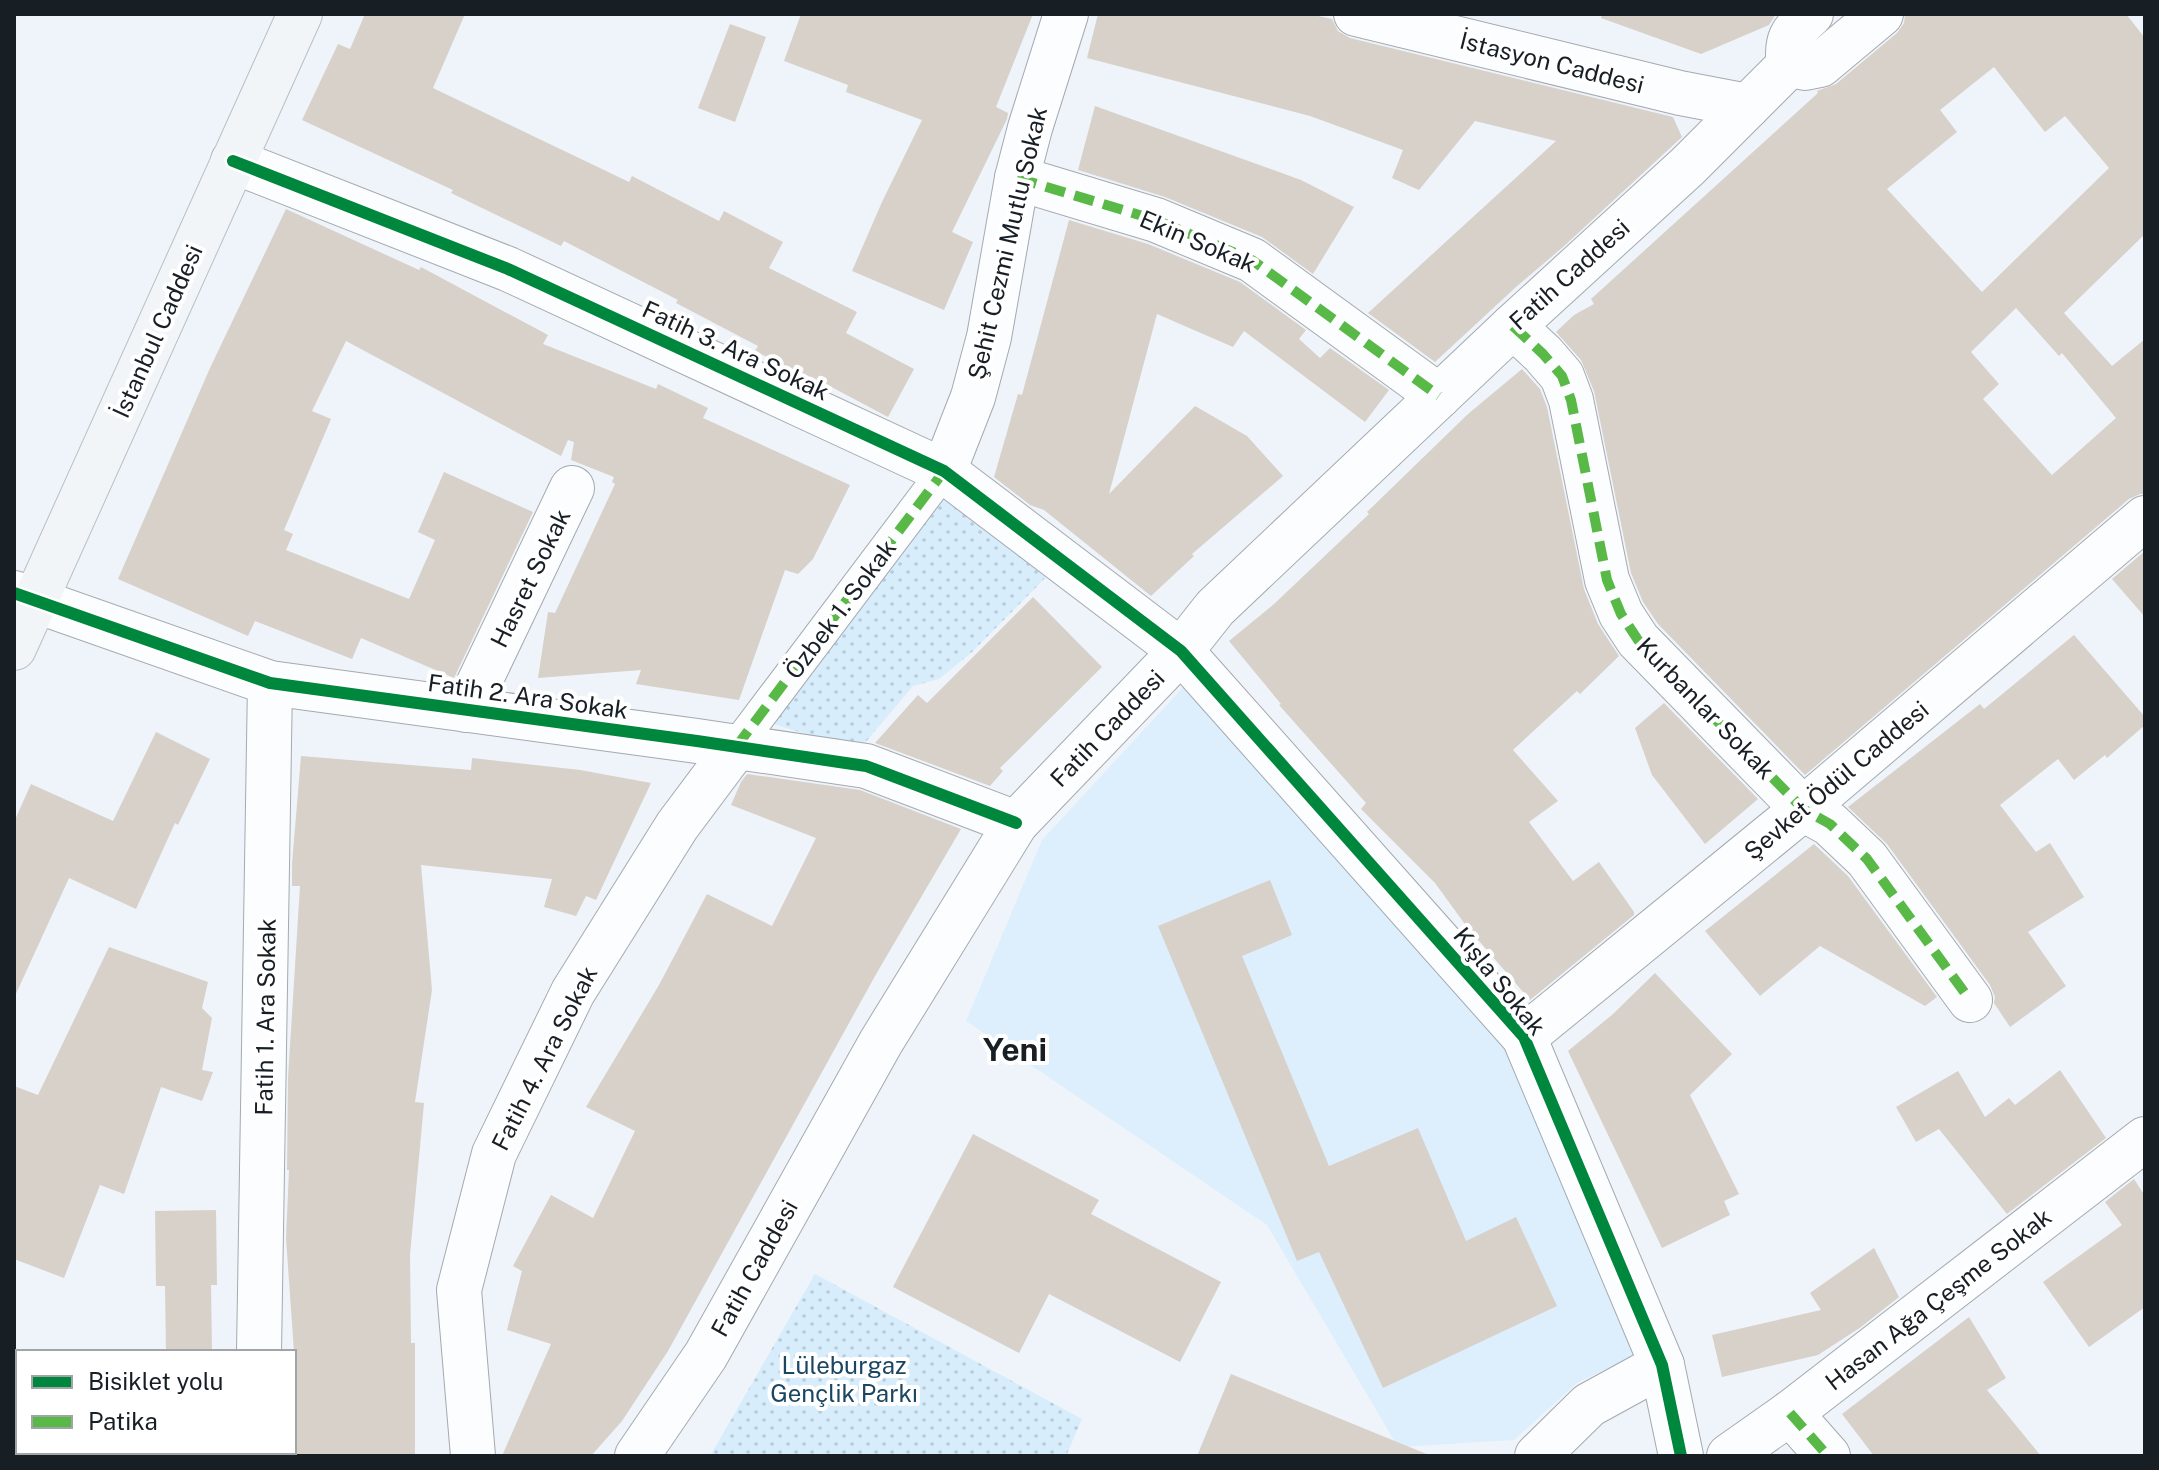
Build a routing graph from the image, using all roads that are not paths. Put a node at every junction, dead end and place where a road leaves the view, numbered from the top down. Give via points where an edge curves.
1 (300, 14) edge
2 (1066, 14) edge
3 (1356, 14) edge
4 (1811, 14) edge
5 (1881, 14) edge
6 (1789, 65) junction
7 (1748, 106) junction
8 (233, 161) junction
9 (1017, 178) junction
10 (1513, 326) junction
11 (1439, 396) junction
12 (944, 471) junction
13 (572, 488) dead end
14 (2145, 518) edge
15 (25, 597) edge
16 (14, 648) edge
17 (1181, 651) junction
18 (270, 683) junction
19 (466, 710) junction
20 (736, 747) junction
21 (1803, 809) junction
22 (1016, 823) junction
23 (1970, 1000) dead end
24 (1524, 1037) junction
25 (2145, 1139) edge
26 (259, 1350) edge
27 (1662, 1365) junction
28 (1790, 1413) junction
29 (473, 1456) edge
30 (637, 1456) edge
31 (1537, 1456) edge
32 (1681, 1456) edge
33 (1729, 1456) edge
34 (1828, 1456) edge

1 - 8 main road, İstanbul Caddesi
2 - 9 street, Şehit Cezmi Mutlu Sokak
3 - 7 street, İstasyon Caddesi
4 - 6 street via 1794,29 1787,49
5 - 6 street via 1820,65
6 - 7 street, Fatih Caddesi
7 - 10 street, Fatih Caddesi
8 - 12 street, Fatih 3. Ara Sokak via 508,269
8 - 15 main road, İstanbul Caddesi
9 - 11 street, Ekin Sokak via 1156,220 1252,260
9 - 12 street, Şehit Cezmi Mutlu Sokak via 989,337
10 - 11 street, Fatih Caddesi
10 - 21 street, Kurbanlar Sokak via 1562,376 1571,400 1607,580 1621,614 1638,640
11 - 17 street, Fatih Caddesi via 1215,608
12 - 17 street, Fatih 3. Ara Sokak
12 - 20 street, Özbek 1. Sokak
13 - 19 street, Hasret Sokak
14 - 21 street, Şevket Ödül Caddesi
15 - 16 main road, İstanbul Caddesi
15 - 18 street, Fatih 2. Ara Sokak
17 - 22 street, Fatih Caddesi
17 - 24 street, Kışla Sokak
18 - 19 street, Fatih 2. Ara Sokak
18 - 26 street, Fatih 1. Ara Sokak
19 - 20 street, Fatih 2. Ara Sokak
20 - 22 street, Fatih 2. Ara Sokak via 866,766
20 - 29 street, Fatih 4. Ara Sokak via 677,826 573,992 494,1154 459,1290
21 - 23 street, Kurbanlar Sokak via 1830,824 1867,859
21 - 24 street, Şevket Ödül Caddesi
22 - 30 street, Fatih Caddesi via 881,1042 706,1355
24 - 27 street, Kışla Sokak
25 - 28 street, Hasan Ağa Çeşme Sokak
27 - 31 street via 1589,1405
27 - 32 street, Kışla Sokak
28 - 33 street, Hasan Ağa Çeşme Sokak
28 - 34 street

